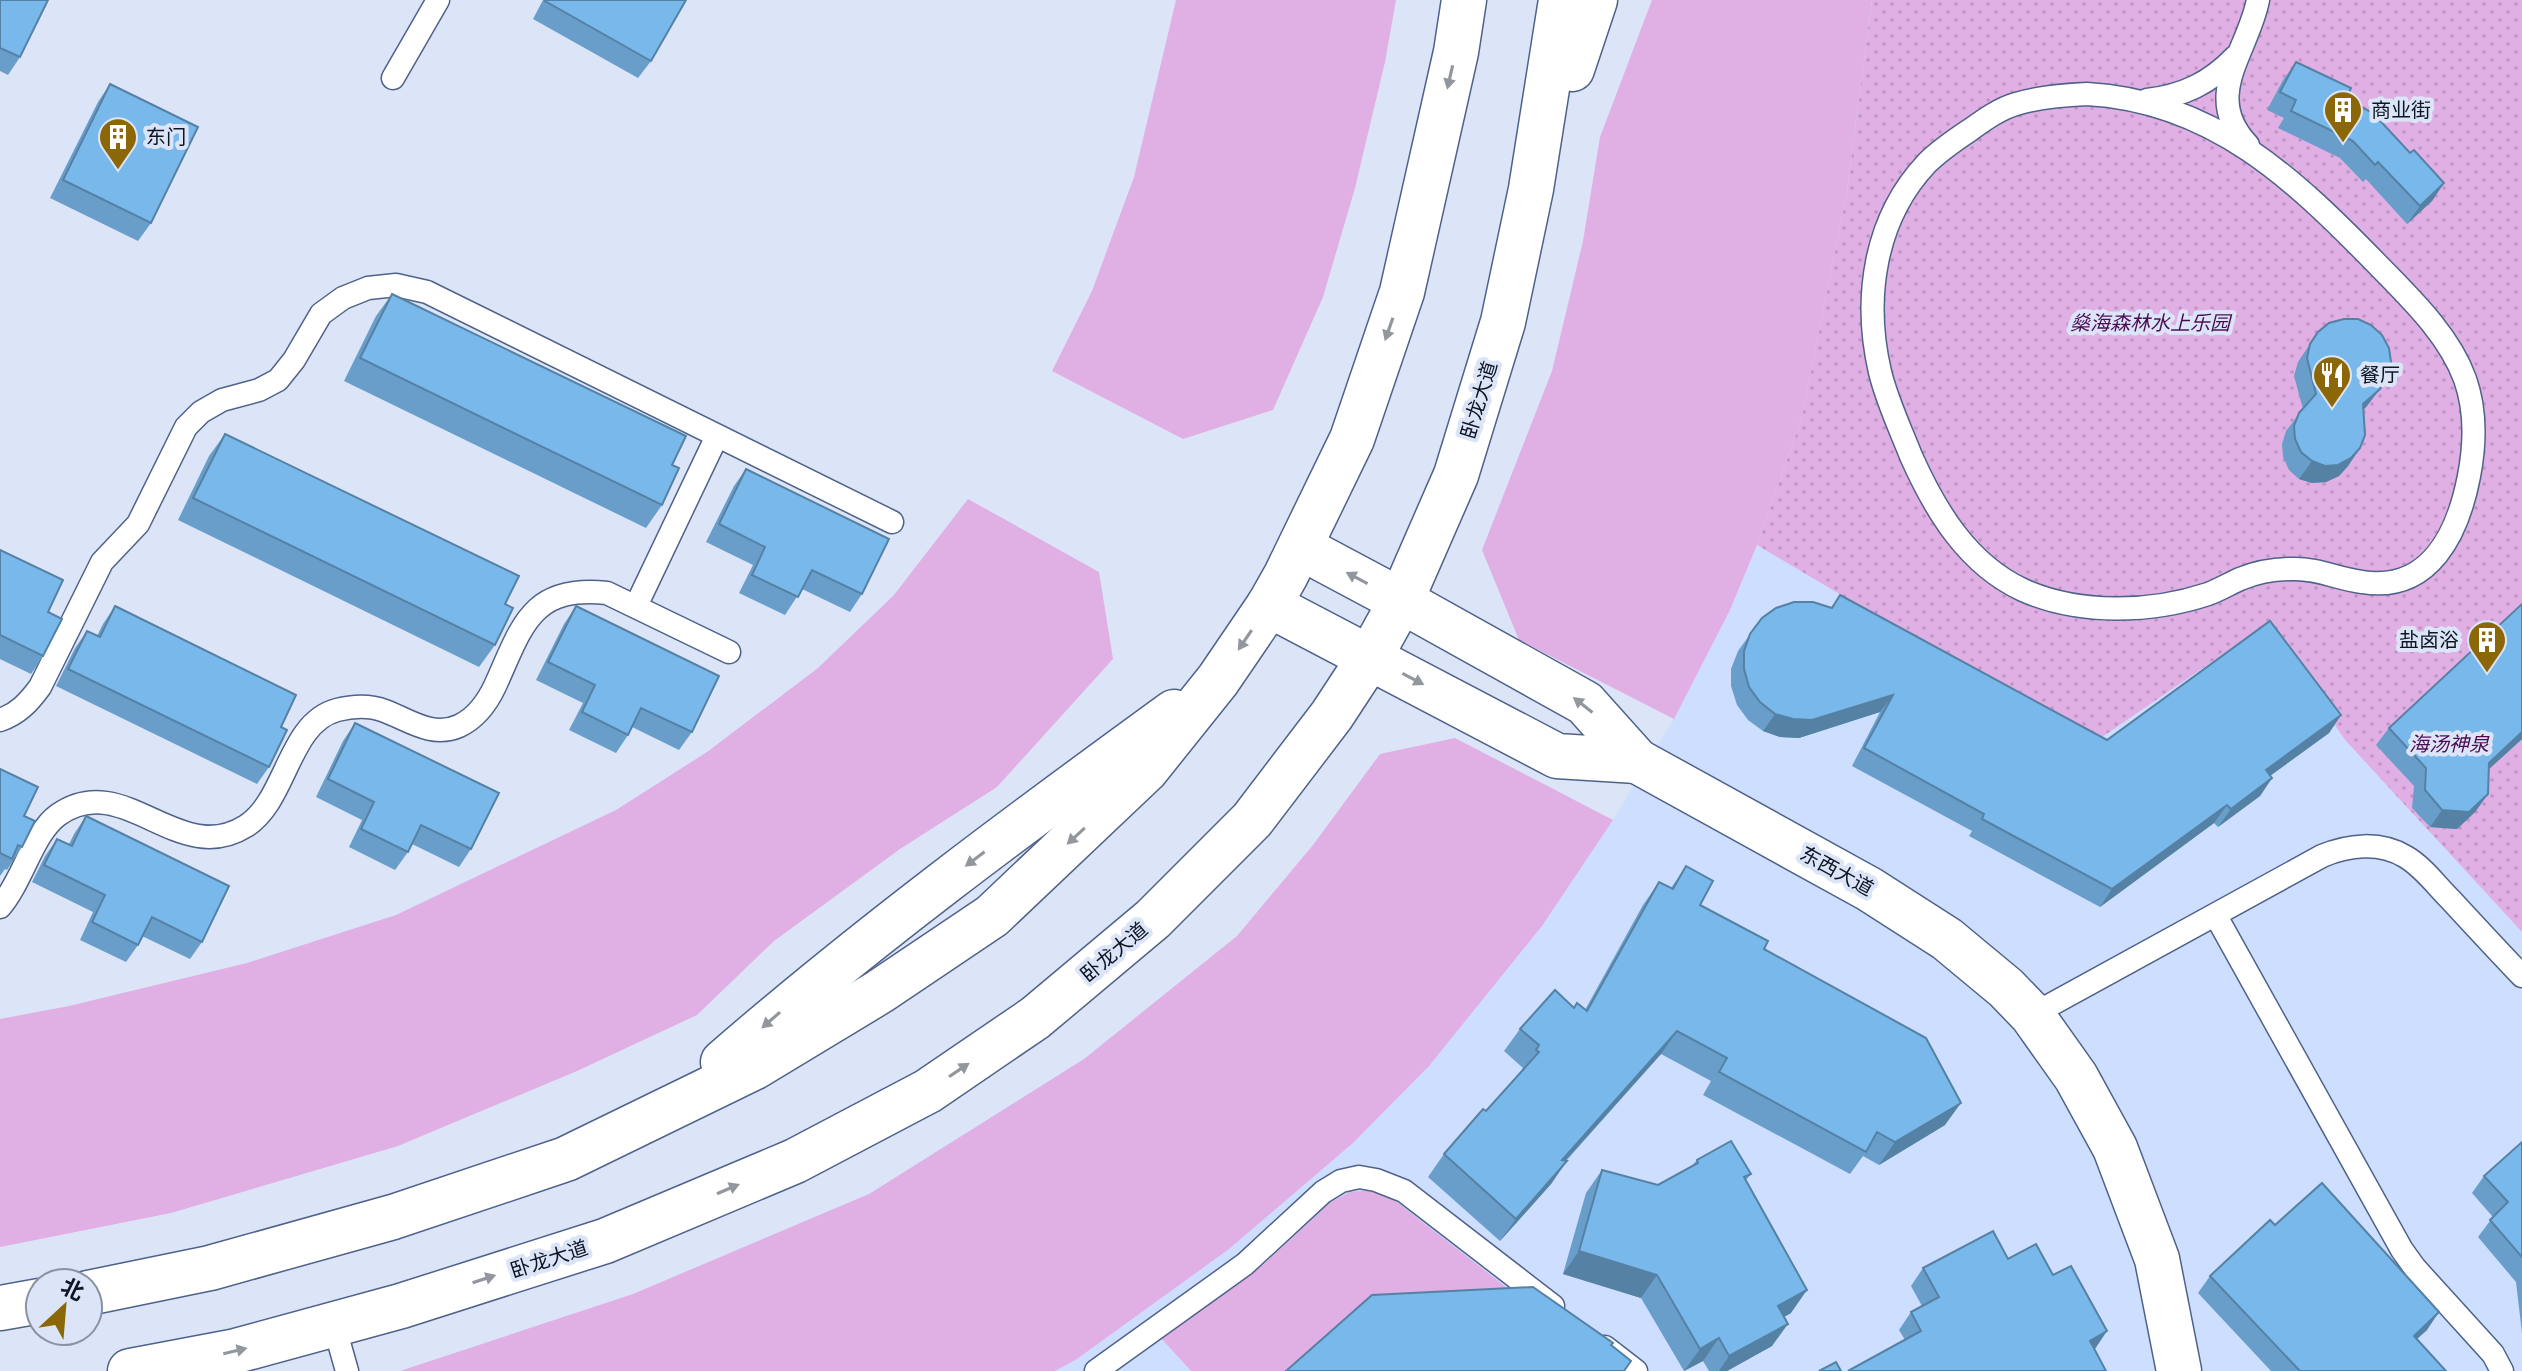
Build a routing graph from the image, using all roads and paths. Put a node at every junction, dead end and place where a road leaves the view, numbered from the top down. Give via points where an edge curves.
1 (438, 0) edge
2 (1464, 0) edge
3 (1561, 0) edge
4 (1595, 0) edge
5 (2258, 0) edge
6 (2268, 0) edge
7 (2252, 25) junction
8 (2236, 56) junction
9 (393, 78) dead end
10 (2138, 100) junction
11 (2258, 155) junction
12 (1531, 189) junction
13 (717, 436) junction
14 (892, 522) dead end
15 (1300, 547) junction
16 (1401, 601) junction
17 (1269, 605) junction
18 (636, 606) junction
19 (729, 652) dead end
20 (1370, 657) junction
21 (0, 720) edge
22 (1637, 761) junction
23 (0, 907) edge
24 (2216, 916) junction
25 (2522, 976) edge
26 (2032, 1015) junction
27 (104, 1290) edge
28 (24, 1304) edge
29 (0, 1308) edge
30 (334, 1325) junction
31 (130, 1371) edge
32 (347, 1371) edge
33 (1096, 1371) edge
34 (1636, 1371) edge
35 (2179, 1371) edge
36 (2502, 1371) edge

1 - 9 lane
2 -> 15 main road via 1402,292 1352,439
3 - 12 main road, 卧龙大道
4 - 12 main road
5 - 7 lane
6 - 7 lane
7 - 8 lane
8 - 10 lane via 2219,74 2182,94
8 - 11 lane via 2228,106 2234,127
10 - 11 lane via 2184,115
10 - 11 lane via 2055,96 1991,116 1930,161 1907,187 1877,256 1874,330 1880,371 1918,471 1952,533 1987,567 2023,589 2073,603 2134,608 2212,593 2271,570 2313,570 2381,584 2405,579 2426,566 2453,533 2470,474 2473,408 2455,357 2412,301 2319,205
12 - 16 main road, 卧龙大道 via 1503,322 1456,475
13 - 14 lane
13 - 18 lane
13 - 21 lane via 427,292 396,285 368,288 321,314 278,380 222,400 186,427 138,524 102,562 40,687 29,703
16 -> 15 main road
15 - 17 main road
16 - 20 main road, 卧龙大道
22 -> 16 main road via 1585,703
17 - 20 main road, 东西大道
17 -> 27 main road via 1218,680 930,893 672,1107 566,1159 393,1217 210,1268
18 - 19 lane
18 - 23 lane via 587,591 541,604 524,623 491,695 477,715 458,727 417,726 361,706 333,711 300,741 273,797 244,828 196,837 124,806 80,804 43,831
20 -> 22 main road, 东西大道 via 1557,756
30 -> 20 main road, 卧龙大道 via 605,1241 795,1161 928,1091 1035,1018 1153,919 1252,820
22 - 26 main road, 东西大道 via 1934,930
24 - 25 lane via 2338,849 2382,848 2424,872
24 - 26 lane
24 - 36 lane via 2402,1250
26 - 35 main road, 东西大道 via 2076,1077 2115,1148 2157,1259
28 - 29 main road
31 -> 30 main road, 卧龙大道
30 - 32 lane
33 - 34 lane via 1245,1264 1323,1192 1359,1177 1404,1191

